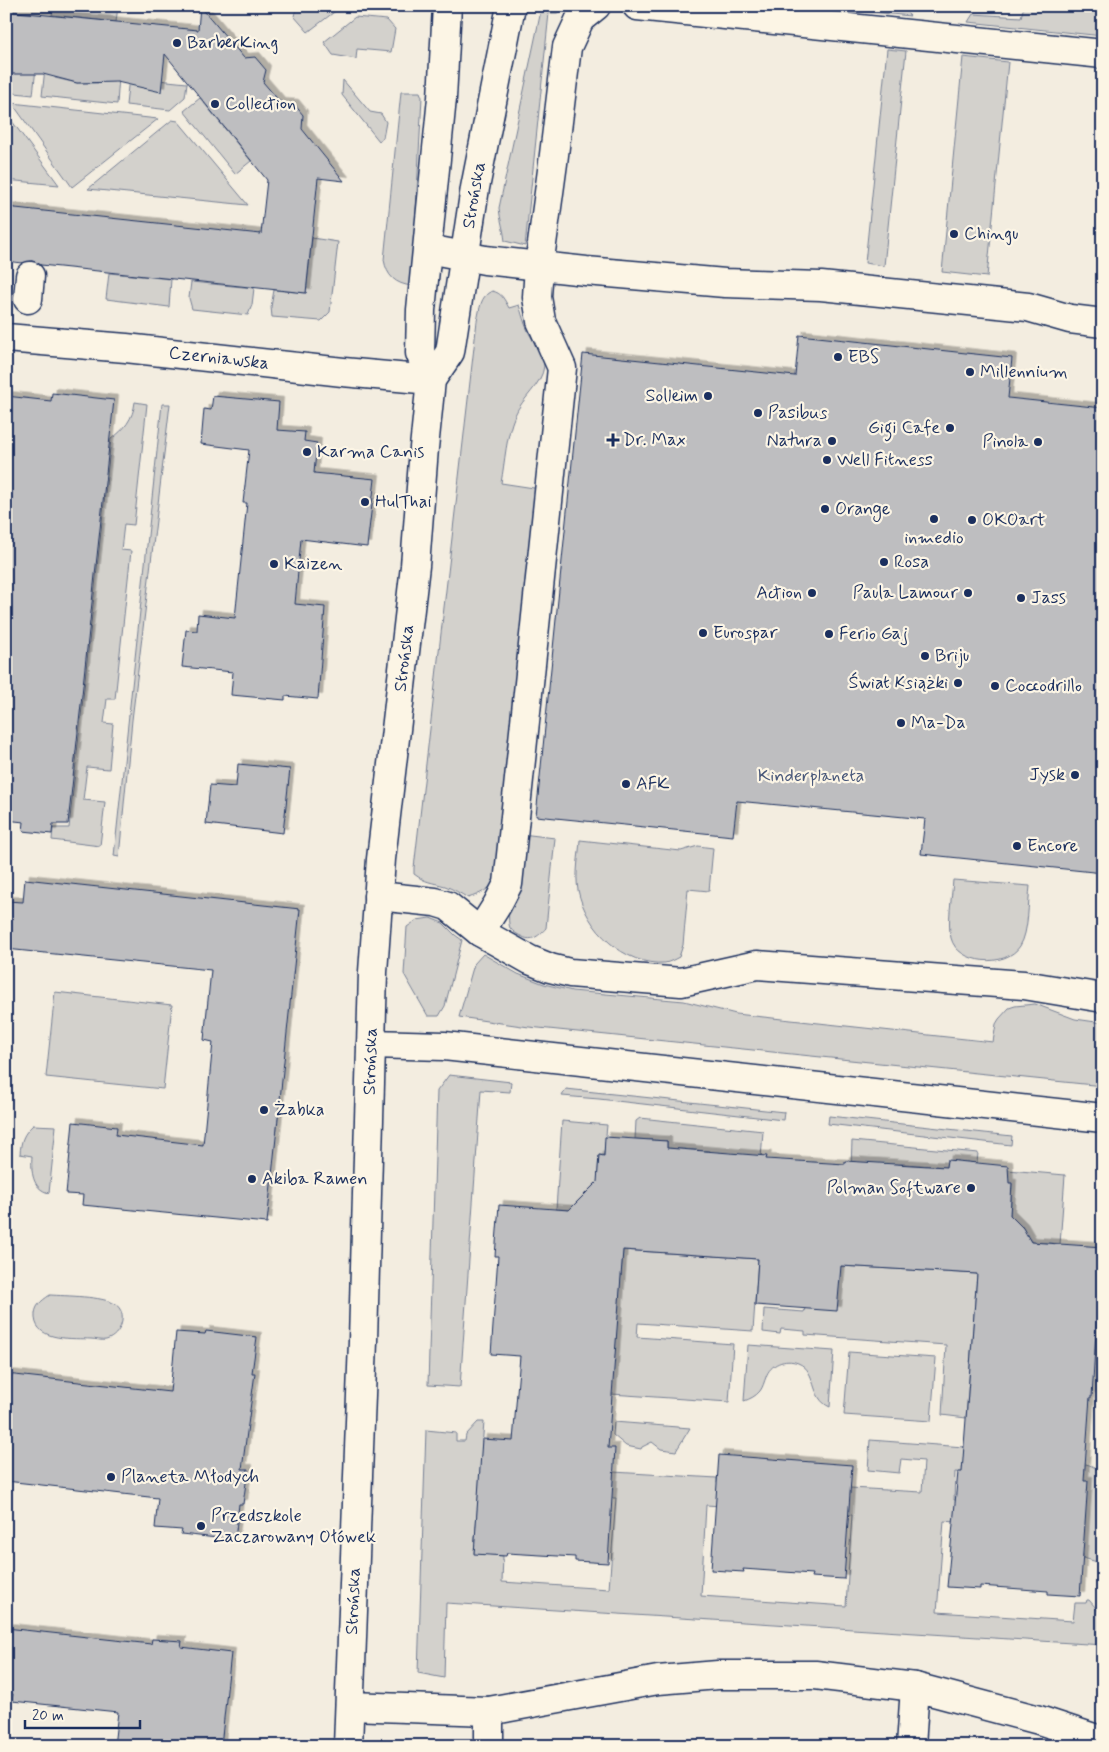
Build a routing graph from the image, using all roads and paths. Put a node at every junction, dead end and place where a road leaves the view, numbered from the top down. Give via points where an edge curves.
1 (447, 6) edge
2 (511, 6) edge
3 (596, 6) edge
4 (637, 6) edge
5 (1103, 54) edge
6 (428, 249) junction
7 (464, 256) junction
8 (538, 266) junction
9 (1103, 323) edge
10 (6, 338) edge
11 (431, 380) junction
12 (378, 896) junction
13 (480, 932) junction
14 (1103, 998) edge
15 (371, 1044) junction
16 (1103, 1118) edge
17 (915, 1687) junction
18 (350, 1706) junction
19 (489, 1711) junction
20 (1103, 1741) edge
21 (348, 1746) edge
22 (489, 1746) edge
23 (911, 1746) edge

1 - 6 street, Strońska
2 - 7 street, Strońska
3 - 8 street via 580,19 567,47
4 - 5 street
6 - 7 street
6 - 11 street, Strońska via 420,353
7 - 8 street
7 - 11 street, Strońska via 450,352
8 - 9 street via 725,283 822,286 1028,307 1070,319
8 - 13 street via 537,297 541,321 562,368 508,884
10 - 11 street, Czerniawska
11 - 12 street, Strońska via 415,566
12 - 13 street via 448,906
12 - 15 street, Strońska
13 - 14 street via 530,960 570,972 681,982 757,965 1024,985
15 - 16 street via 444,1046
15 - 18 street, Strońska
17 - 19 street via 815,1675 718,1675 658,1680
17 - 20 street via 1039,1720
17 - 23 street
18 - 19 street
18 - 21 street, Strońska
19 - 22 street

